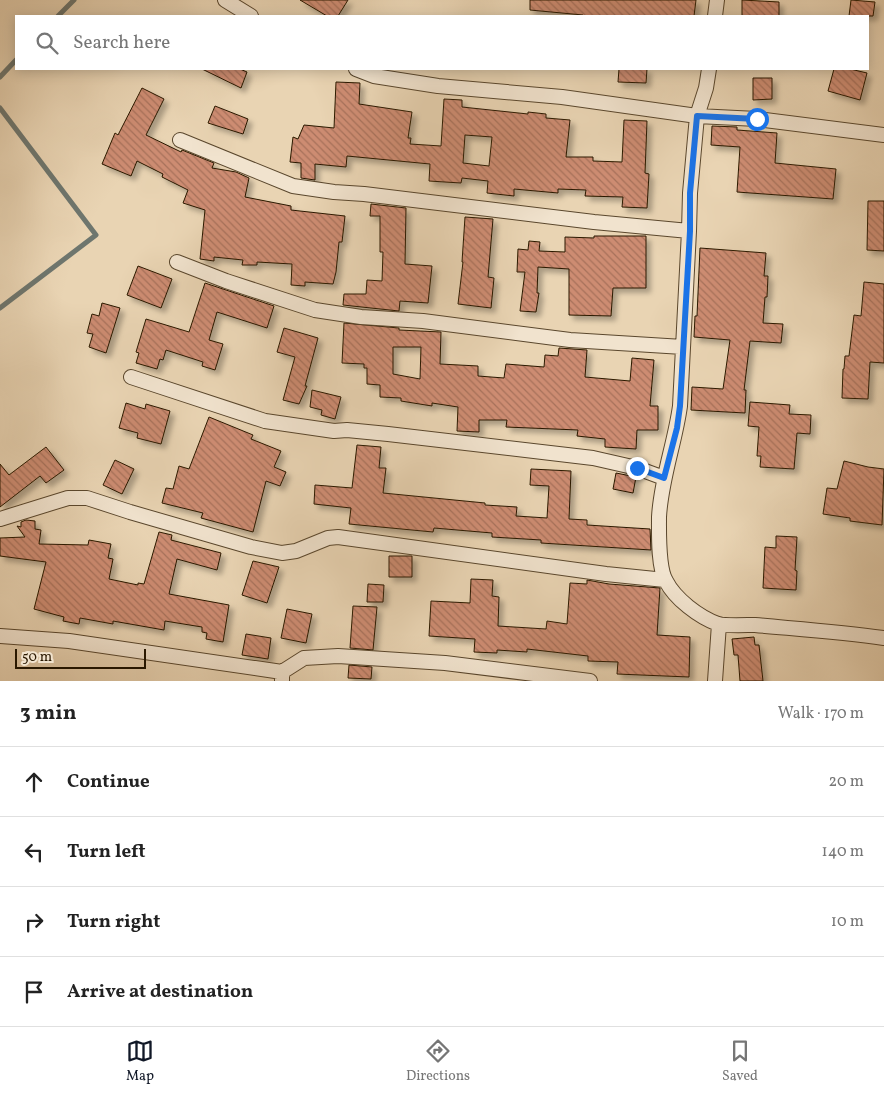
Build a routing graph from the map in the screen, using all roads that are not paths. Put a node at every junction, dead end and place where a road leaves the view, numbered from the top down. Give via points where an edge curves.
1 (224, 0) edge
2 (717, 0) edge
3 (249, 15) edge
4 (715, 15) edge
5 (359, 70) edge
6 (709, 70) edge
7 (697, 116) junction
8 (884, 135) edge
9 (180, 140) dead end
10 (690, 231) junction
11 (177, 262) dead end
12 (683, 347) junction
13 (131, 377) dead end
14 (664, 478) junction
15 (0, 519) edge
16 (665, 580) junction
17 (719, 624) junction
18 (0, 636) edge
19 (884, 638) edge
20 (282, 676) edge
21 (590, 681) edge
22 (715, 681) edge

1 - 3 street
2 - 4 street
5 - 7 street via 421,84 562,97
6 - 7 street
7 - 8 street via 757,119
7 - 10 street
9 - 10 street via 293,186
10 - 12 street
11 - 12 street via 315,310 570,340
12 - 14 street via 677,428
13 - 14 street via 265,421 593,458
14 - 16 street via 659,518
15 - 16 street via 68,498 87,498 223,539 282,553 338,537
16 - 17 street via 687,606
17 - 19 street
17 - 22 street
18 - 20 street via 69,641
20 - 21 street via 304,658 338,656 445,663

